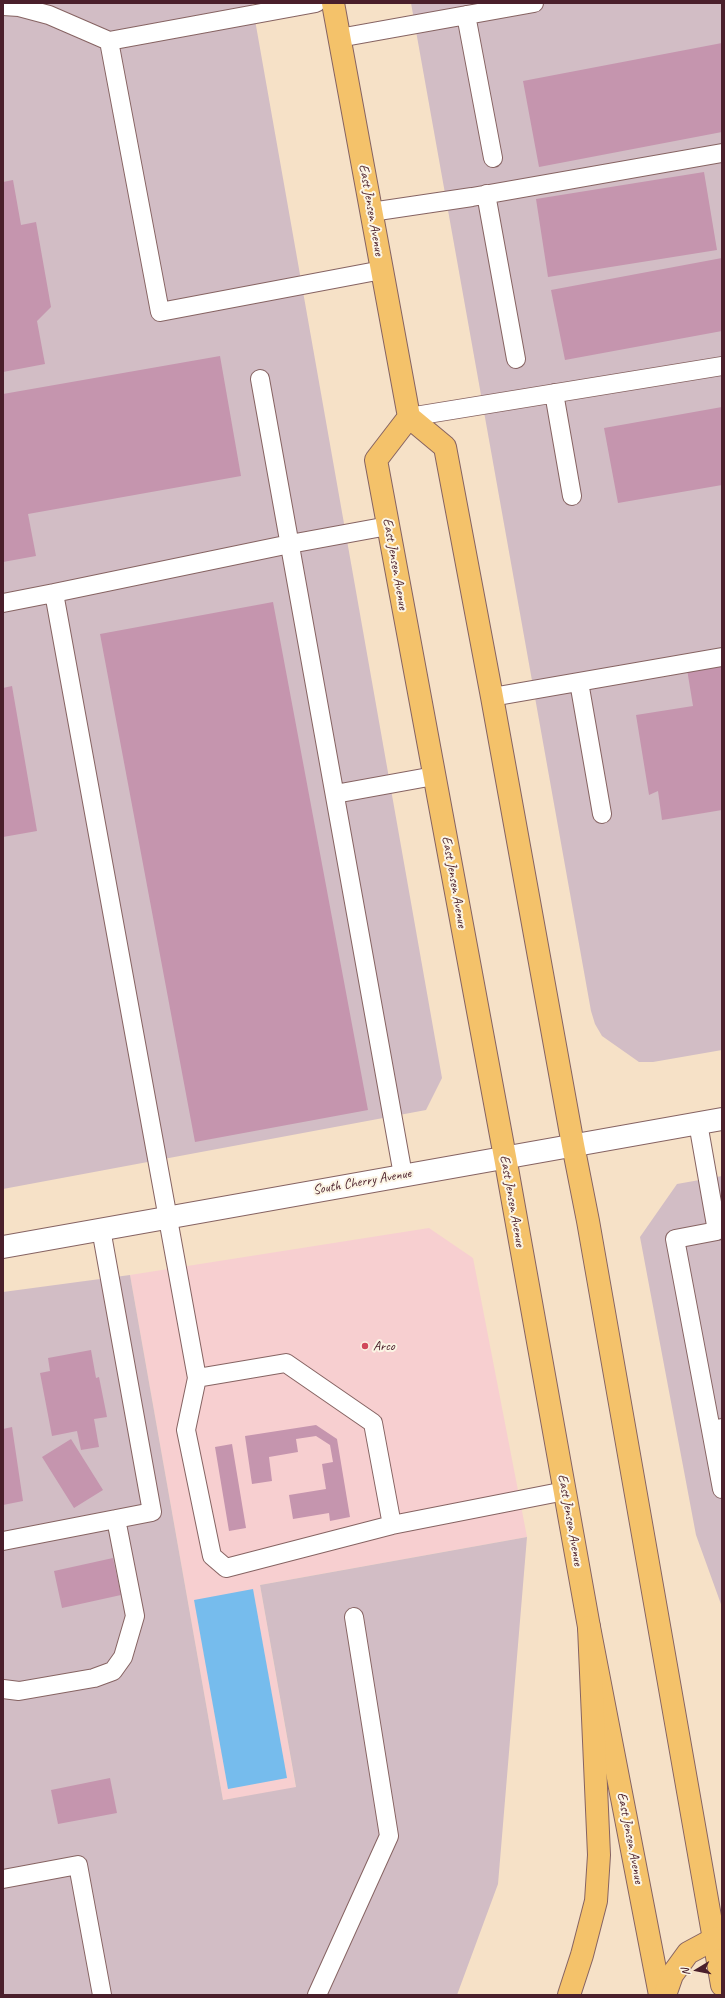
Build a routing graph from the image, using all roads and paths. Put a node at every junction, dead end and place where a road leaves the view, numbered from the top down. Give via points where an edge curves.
1 (316, 3) edge
2 (333, 3) edge
3 (534, 3) edge
4 (3, 6) edge
5 (466, 15) junction
6 (339, 38) junction
7 (109, 41) junction
8 (722, 153) edge
9 (493, 158) dead end
10 (486, 194) junction
11 (371, 212) junction
12 (382, 270) junction
13 (516, 359) dead end
14 (722, 366) edge
15 (260, 380) dead end
16 (554, 393) junction
17 (409, 418) junction
18 (572, 496) dead end
19 (388, 526) junction
20 (290, 544) junction
21 (54, 593) junction
22 (3, 603) edge
23 (722, 658) edge
24 (579, 682) junction
25 (492, 697) junction
26 (434, 776) junction
27 (335, 794) junction
28 (602, 814) dead end
29 (722, 1119) edge
30 (698, 1123) junction
31 (572, 1145) junction
32 (505, 1157) junction
33 (403, 1175) junction
34 (169, 1217) junction
35 (101, 1229) junction
36 (3, 1247) edge
37 (197, 1378) junction
38 (717, 1429) edge
39 (722, 1489) edge
40 (565, 1491) junction
41 (116, 1519) junction
42 (392, 1525) junction
43 (3, 1541) edge
44 (354, 1617) dead end
45 (589, 1627) junction
46 (3, 1688) edge
47 (3, 1879) edge
48 (718, 1938) edge
49 (722, 1985) edge
50 (102, 1995) edge
51 (317, 1995) edge
52 (569, 1995) edge
53 (660, 1995) edge
54 (665, 1995) edge

1 - 7 lane
2 - 6 main road, East Jensen Avenue
3 - 5 lane
4 - 7 lane via 20,7 49,15
5 - 6 lane
5 - 9 lane
6 - 11 main road, East Jensen Avenue
7 - 12 lane via 160,312
8 - 10 lane
10 - 11 lane
10 - 13 lane
11 - 12 main road, East Jensen Avenue
12 - 17 main road, East Jensen Avenue
14 - 16 lane
15 - 20 lane
16 - 17 lane
16 - 18 lane
17 - 19 main road, East Jensen Avenue via 376,460
17 - 25 main road via 445,448
19 - 20 lane
19 - 26 main road, East Jensen Avenue
20 - 21 lane
20 - 27 lane
21 - 22 lane
21 - 34 lane
23 - 24 lane
24 - 25 lane
24 - 28 lane
25 - 31 main road
26 - 27 lane
26 - 32 main road, East Jensen Avenue
27 - 33 lane
29 - 30 street, South Cherry Avenue
30 - 31 street, South Cherry Avenue
30 - 38 lane via 718,1231 675,1239
31 - 32 street, South Cherry Avenue
31 - 48 main road
32 - 33 street, South Cherry Avenue
32 - 40 main road, East Jensen Avenue
33 - 34 street, South Cherry Avenue
34 - 35 street, South Cherry Avenue
34 - 37 lane
35 - 36 street, South Cherry Avenue
35 - 41 lane via 152,1512
37 - 42 lane via 286,1363 374,1423
37 - 42 lane via 186,1430 212,1556 226,1568
38 - 39 lane
40 - 42 lane
40 - 45 main road, East Jensen Avenue
41 - 43 lane
41 - 46 lane via 135,1616 123,1657 113,1671 94,1678 19,1691
44 - 51 lane via 389,1836
45 - 52 main road via 599,1855 596,1900
45 - 53 main road, East Jensen Avenue
47 - 50 lane via 78,1865
48 - 49 main road
48 - 54 main road via 688,1953 672,1975

